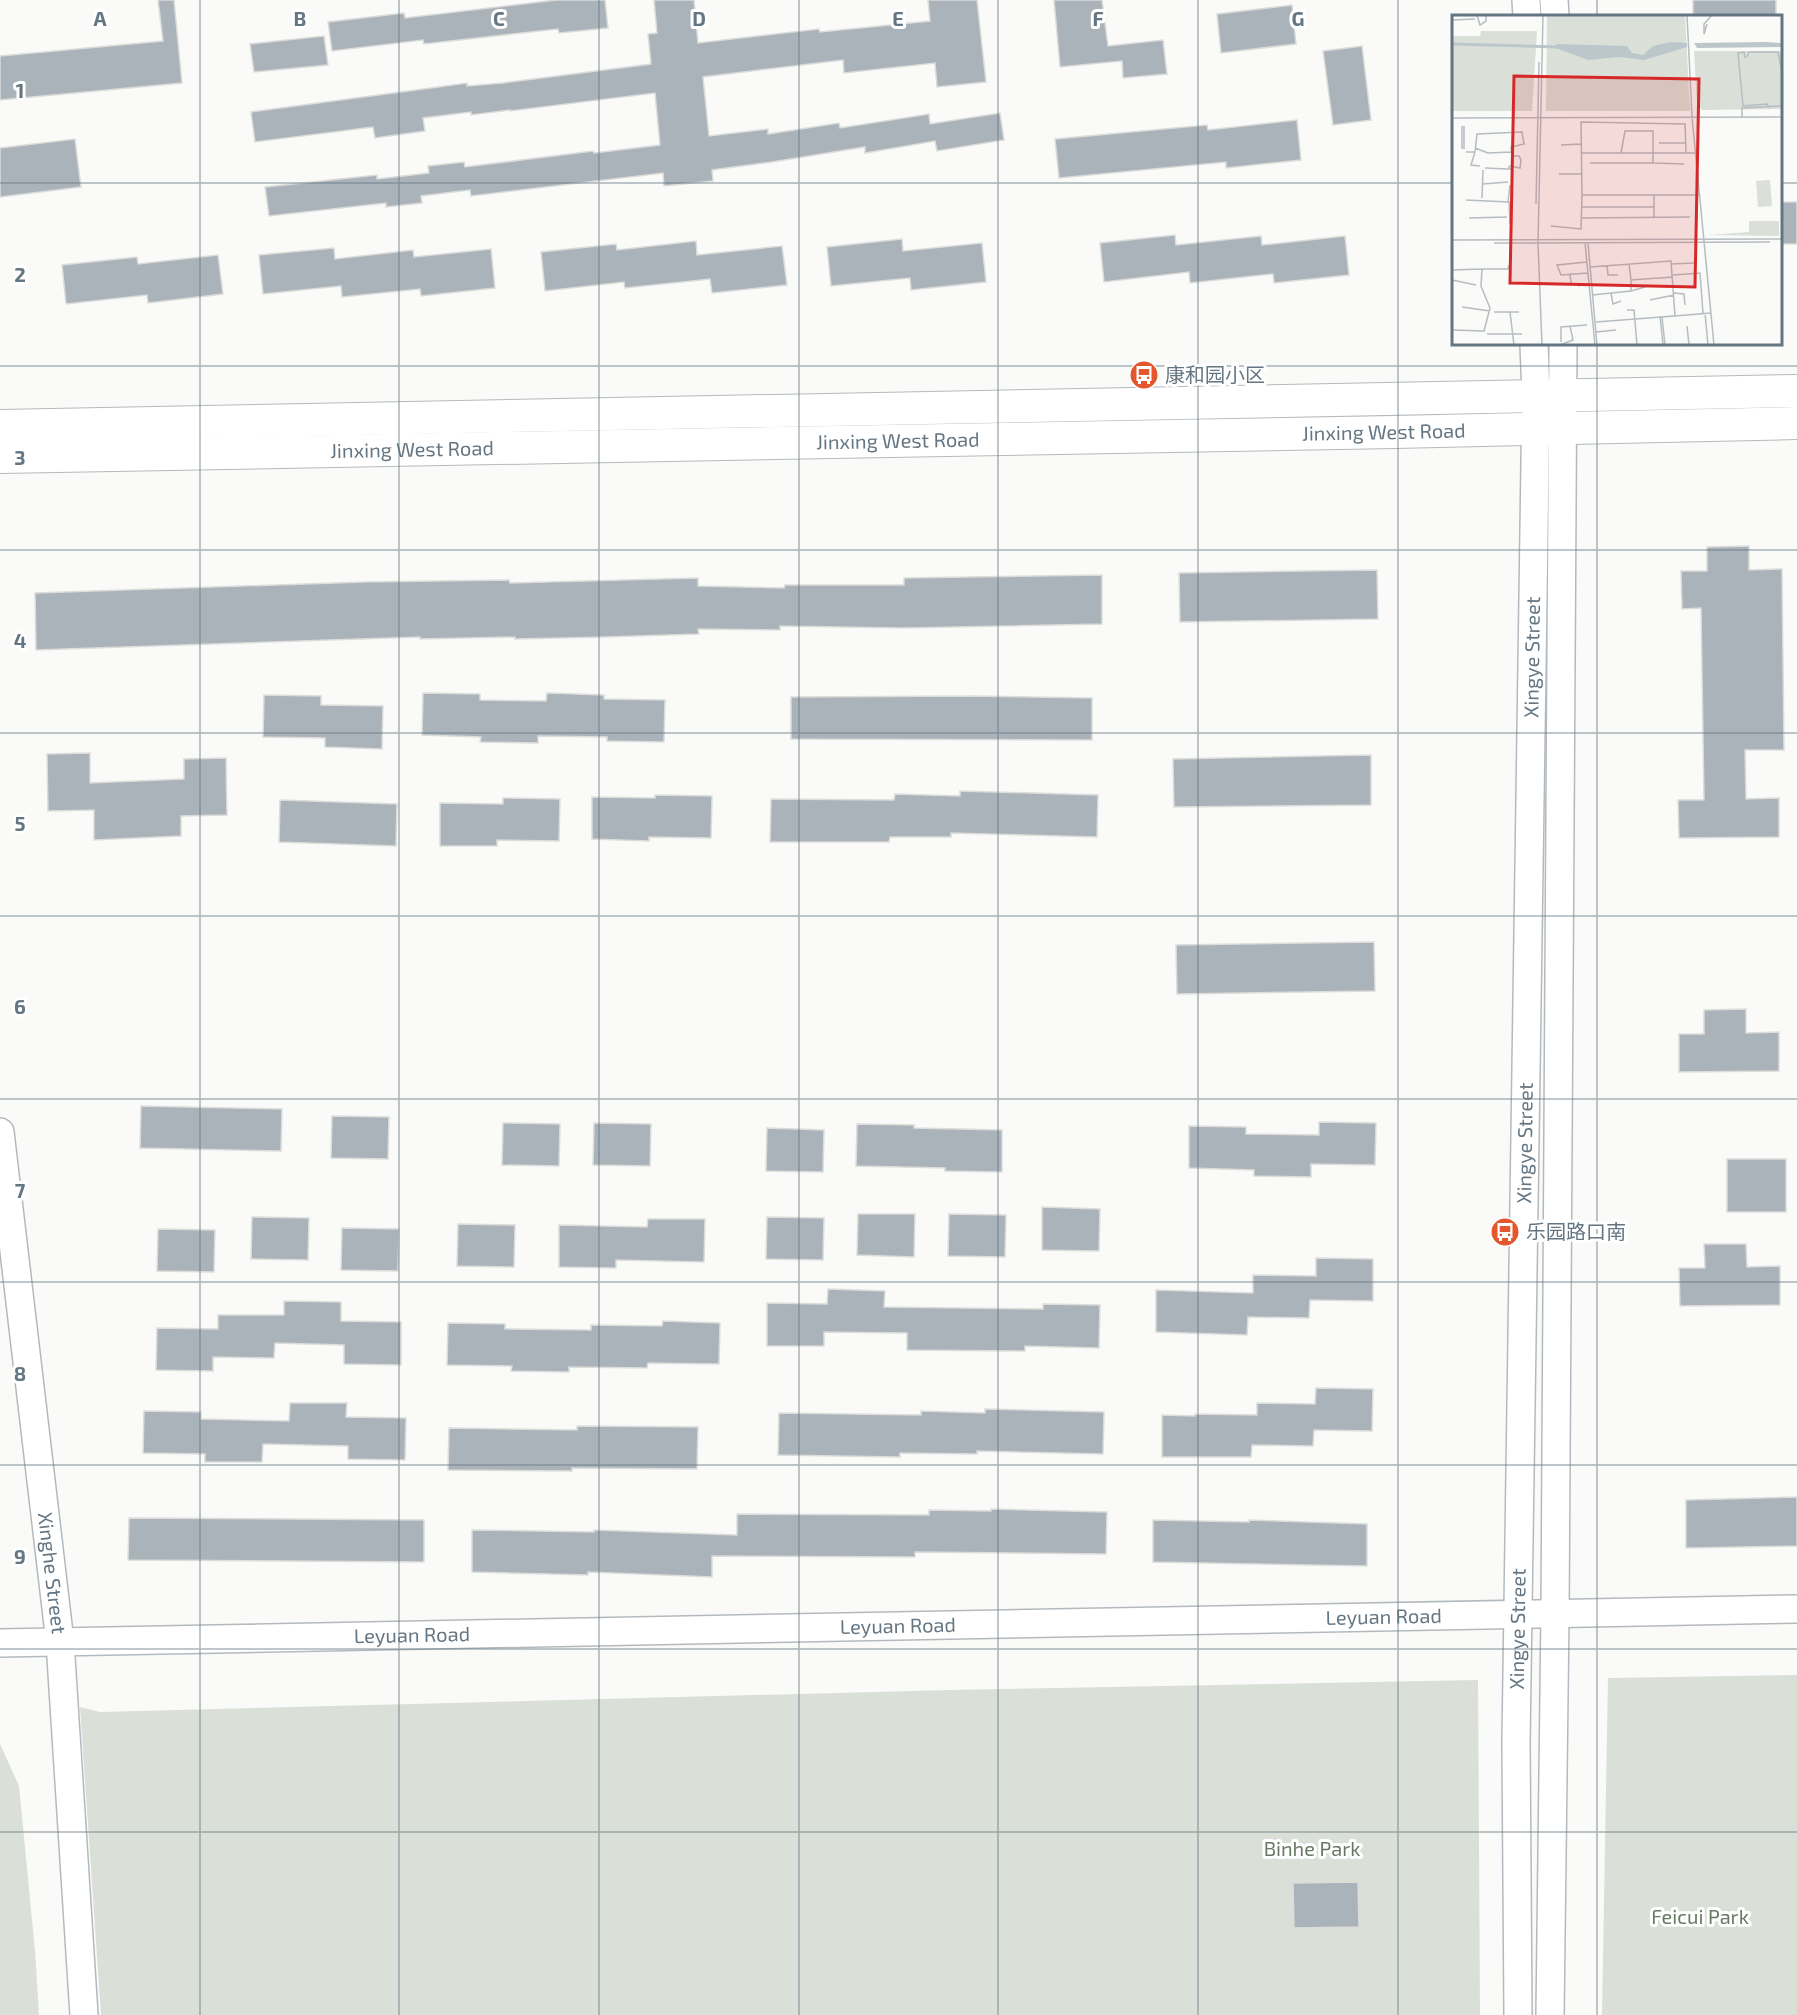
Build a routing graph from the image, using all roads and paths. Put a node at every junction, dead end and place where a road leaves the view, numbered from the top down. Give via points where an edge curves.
1 (1526, 0) edge
2 (1554, 0) edge
3 (1527, 15) edge
4 (1555, 15) edge
5 (1534, 345) edge
6 (1563, 345) edge
7 (1797, 392) edge
8 (1549, 395) junction
9 (1797, 423) edge
10 (0, 426) edge
11 (1548, 428) junction
12 (0, 457) edge
13 (0, 1132) edge
14 (1797, 1609) edge
15 (1518, 1614) junction
16 (1556, 1614) junction
17 (60, 1642) junction
18 (0, 1643) edge
19 (84, 2015) edge
20 (1518, 2015) edge
21 (1550, 2015) edge

1 - 3 main road
2 - 4 main road
5 - 8 main road, Xingye Street
6 - 8 main road, Xingye Street
7 - 8 main road, Jinxing West Road
8 - 10 main road, Jinxing West Road
8 - 11 main road, Xingye Street
9 - 11 main road, Jinxing West Road
11 - 12 main road, Jinxing West Road
11 - 15 main road, Xingye Street
11 - 16 main road, Xingye Street
13 - 17 main road, Xinghe Street
14 - 16 main road, Leyuan Road
15 - 16 main road, Leyuan Road
15 - 17 main road, Leyuan Road
15 - 20 main road, Xingye Street
16 - 21 main road, Xingye Street
17 - 18 main road, Leyuan Road
17 - 19 main road, Xinghe Street

